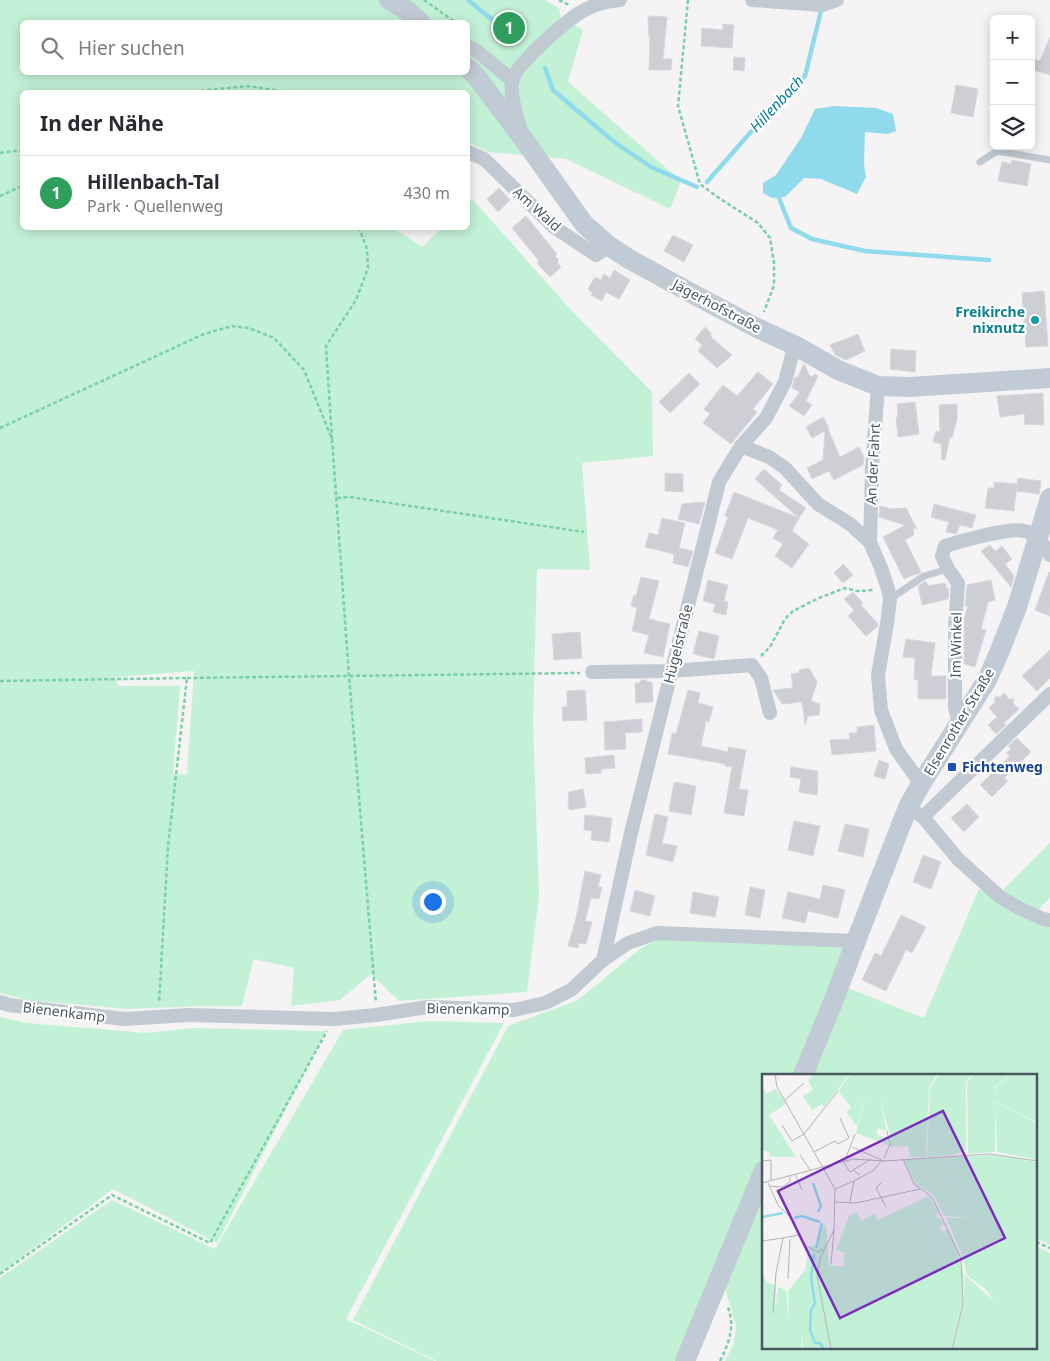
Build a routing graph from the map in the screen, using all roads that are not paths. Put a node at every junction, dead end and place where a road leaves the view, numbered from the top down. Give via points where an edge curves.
1 (389, 0) edge
2 (620, 0) edge
3 (752, 0) edge
4 (837, 0) edge
5 (418, 20) edge
6 (470, 47) edge
7 (470, 70) edge
8 (512, 80) junction
9 (522, 137) junction
10 (470, 153) edge
11 (1050, 160) edge
12 (980, 162) dead end
13 (609, 246) junction
14 (796, 346) junction
15 (1050, 378) edge
16 (878, 386) junction
17 (741, 446) junction
18 (1050, 498) edge
19 (1038, 539) junction
20 (870, 542) junction
21 (1050, 555) edge
22 (948, 570) junction
23 (889, 594) junction
24 (671, 671) junction
25 (592, 672) road end
26 (1050, 694) edge
27 (770, 714) dead end
28 (960, 724) junction
29 (920, 784) junction
30 (916, 812) junction
31 (1050, 920) edge
32 (856, 941) junction
33 (603, 960) junction
34 (0, 1002) edge
35 (803, 1074) edge
36 (762, 1175) edge
37 (685, 1361) edge

1 - 5 street
2 - 8 street via 606,1 581,12 558,29 525,61
3 - 4 street via 822,5
6 - 8 street
7 - 9 street, Jägerhofstraße
8 - 9 street
9 - 13 street, Jägerhofstraße via 584,224
10 - 13 street, Am Wald via 484,159 554,227 596,254
11 - 12 lane via 997,151
13 - 14 street, Jägerhofstraße via 757,328
14 - 16 street, Jägerhofstraße via 838,370
14 - 17 street, Hügelstraße via 785,382 766,418
15 - 16 street, Jägerhofstraße
16 - 20 street, An der Fahrt
17 - 20 street via 769,457 785,468 818,504 850,524
17 - 24 street, Hügelstraße via 719,482
18 - 19 street, Elsenrother Straße
19 - 21 street
19 - 22 street, Im Winkel via 1026,531 1008,531 945,546 942,556
19 - 28 street, Elsenrother Straße via 999,653
20 - 23 street
22 - 23 lane via 924,576
22 - 28 street, Im Winkel via 958,582 956,708
23 - 29 street via 878,675 881,710 896,749
24 - 25 street
24 - 27 street via 752,665 761,678
24 - 33 street, Hügelstraße
26 - 30 street
28 - 29 street, Elsenrother Straße
29 - 30 street, Elsenrother Straße
30 - 31 street via 958,859 1000,897
30 - 32 street, Elsenrother Straße
32 - 33 street, Bienenkamp via 657,933 628,943
32 - 35 street, Elsenrother Straße
33 - 34 street, Bienenkamp via 571,990 545,1003 514,1010 428,1007 333,1019 189,1015 124,1019
36 - 37 street

